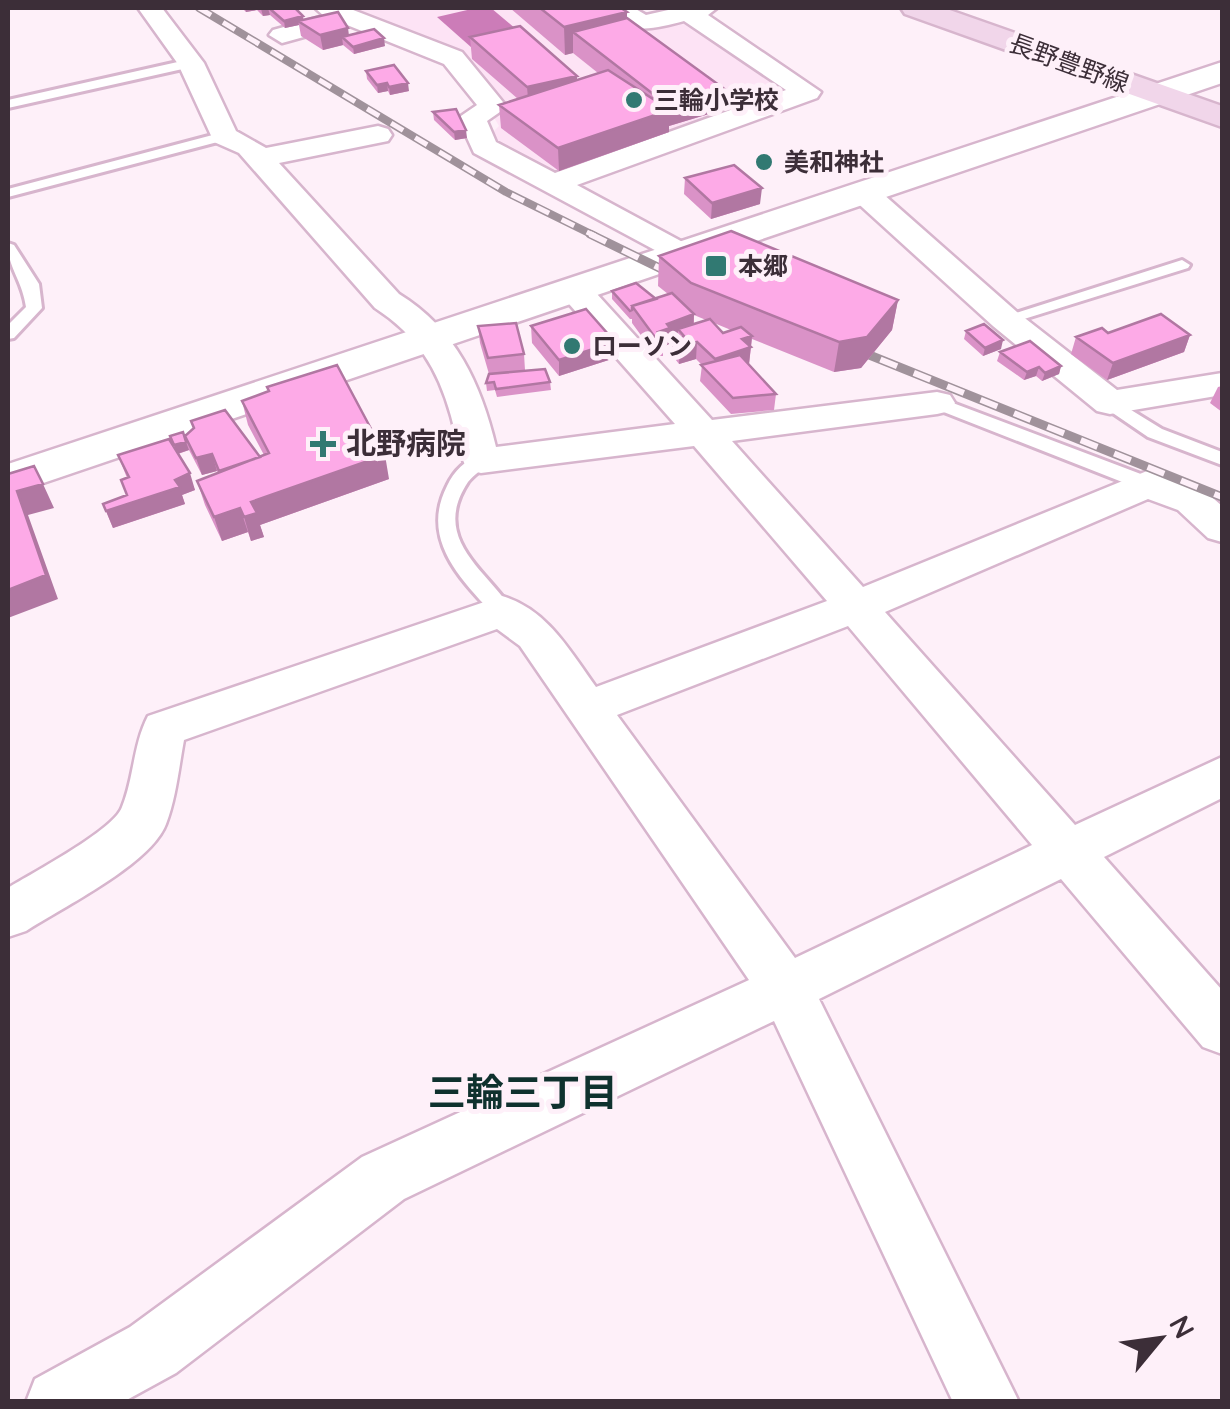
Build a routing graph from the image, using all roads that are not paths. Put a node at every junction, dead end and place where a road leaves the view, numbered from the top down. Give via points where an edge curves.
1 (150, 8) edge
2 (618, 8) edge
3 (916, 8) edge
4 (697, 10) edge
5 (338, 12) edge
6 (282, 35) dead end
7 (191, 64) junction
8 (1222, 72) edge
9 (1156, 94) junction
10 (8, 104) edge
11 (1222, 117) edge
12 (378, 135) dead end
13 (224, 136) junction
14 (259, 158) junction
15 (553, 184) junction
16 (863, 192) junction
17 (8, 193) edge
18 (8, 248) edge
19 (679, 253) junction
20 (1182, 264) dead end
21 (574, 289) junction
22 (1004, 319) junction
23 (8, 334) edge
24 (430, 336) junction
25 (1222, 384) edge
26 (937, 403) joint
27 (1110, 403) junction
28 (703, 431) junction
29 (1222, 459) edge
30 (481, 461) junction
31 (8, 480) edge
32 (1147, 484) junction
33 (1208, 507) edge
34 (1222, 528) edge
35 (853, 608) junction
36 (502, 611) junction
37 (585, 710) junction
38 (1222, 776) edge
39 (1068, 852) junction
40 (8, 915) edge
41 (786, 989) junction
42 (1222, 1029) edge
43 (58, 1402) edge
44 (987, 1402) edge

1 - 7 street
2 - 4 street via 642,24
3 - 9 main road, 長野豊野線
4 - 15 street via 808,92
5 - 6 street
5 - 15 street via 453,58 493,107 472,118 484,148
7 - 10 lane
7 - 13 street
8 - 9 street
9 - 11 main road, 長野豊野線
9 - 16 street
12 - 14 street
13 - 14 street
13 - 17 lane
14 - 24 street via 388,301
15 - 19 street
16 - 19 street
16 - 22 street
18 - 23 lane via 31,284 34,308
19 - 21 street
20 - 22 lane
21 - 24 street
21 - 28 street
22 - 27 street
24 - 30 street via 467,398
24 - 31 street
25 - 27 street
26 - 28 street
26 - 32 lane
27 - 29 lane via 1154,433
28 - 30 street
28 - 35 street
30 - 36 lane via 459,475 445,516 449,544 464,569
32 - 33 street
32 - 35 street
33 - 34 street
35 - 37 street
35 - 39 street
36 - 37 street via 535,635
36 - 40 street via 164,730 142,822 110,851
37 - 41 street
38 - 39 street
39 - 41 street
39 - 42 street
41 - 43 street via 383,1178 153,1350
41 - 44 street

